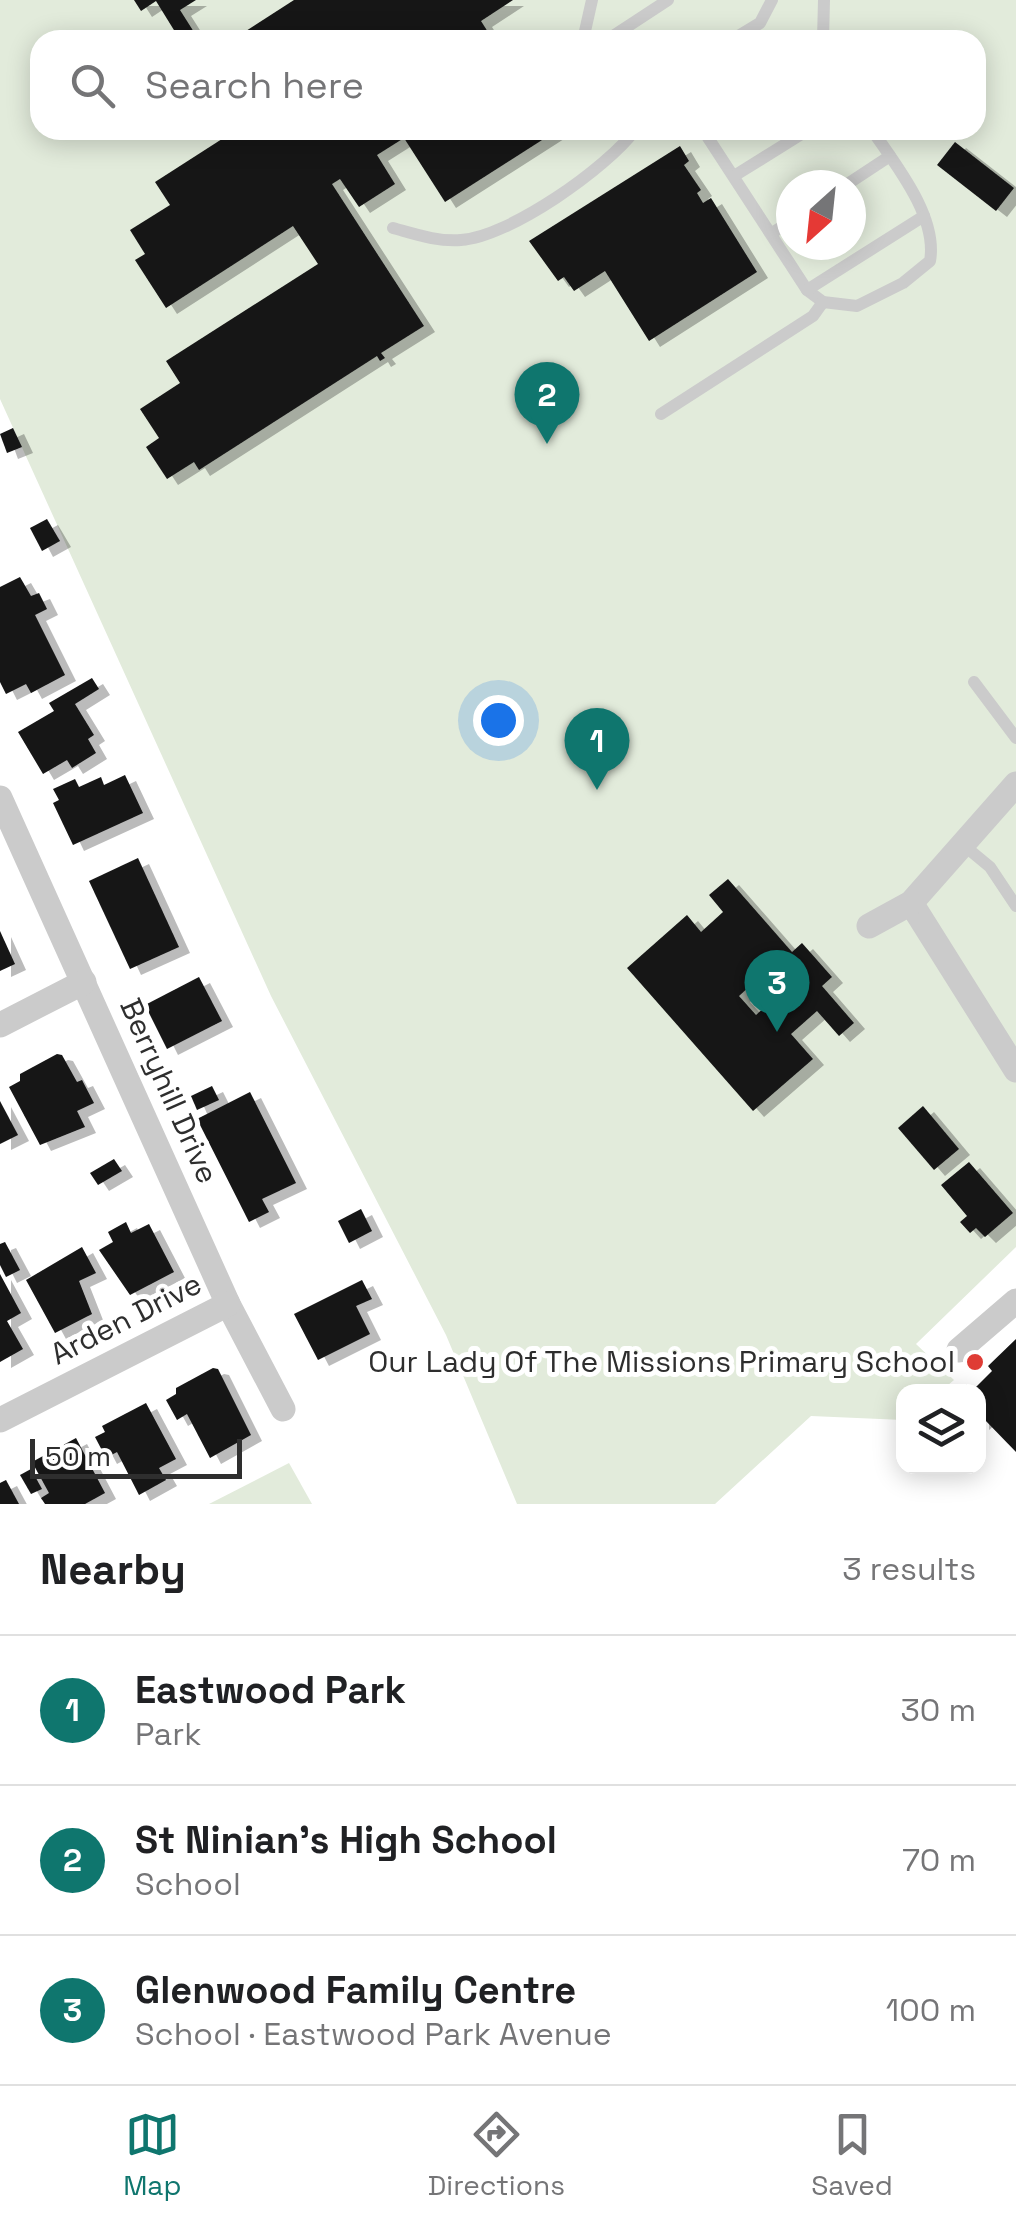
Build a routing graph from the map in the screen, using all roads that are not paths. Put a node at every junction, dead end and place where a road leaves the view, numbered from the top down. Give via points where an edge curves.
1 (592, 0) edge
2 (668, 0) edge
3 (772, 0) edge
4 (824, 0) edge
5 (585, 30) edge
6 (622, 30) edge
7 (748, 30) edge
8 (822, 30) edge
9 (627, 140) edge
10 (709, 140) edge
11 (792, 140) edge
12 (879, 140) edge
13 (890, 156) junction
14 (866, 172) edge
15 (734, 176) junction
16 (924, 216) junction
17 (393, 228) dead end
18 (776, 231) edge
19 (772, 234) junction
20 (807, 290) junction
21 (823, 302) junction
22 (661, 414) dead end
23 (974, 682) dead end
24 (1016, 738) edge
25 (1016, 784) edge
26 (0, 798) edge
27 (961, 842) junction
28 (911, 903) junction
29 (1016, 906) edge
30 (869, 926) dead end
31 (84, 982) junction
32 (0, 1025) edge
33 (1016, 1070) edge
34 (1016, 1301) edge
35 (228, 1304) junction
36 (960, 1350) dead end
37 (283, 1409) dead end
38 (0, 1420) edge

1 - 5 lane
2 - 6 lane
3 - 7 lane
4 - 8 lane
9 - 17 lane via 610,160 493,234 462,240
10 - 15 lane
11 - 15 lane
12 - 13 lane
13 - 14 lane
13 - 16 lane
15 - 19 lane
16 - 20 lane
16 - 21 lane via 932,248 921,270 857,306
18 - 19 lane
19 - 20 lane
20 - 21 lane
21 - 22 lane via 813,316
23 - 24 lane
25 - 27 street
26 - 31 street, Berryhill Drive
27 - 28 street
27 - 29 lane via 990,867
28 - 30 street
28 - 33 street
31 - 32 street
31 - 35 street, Berryhill Drive
34 - 36 street
35 - 37 street, Berryhill Drive
35 - 38 street, Arden Drive

